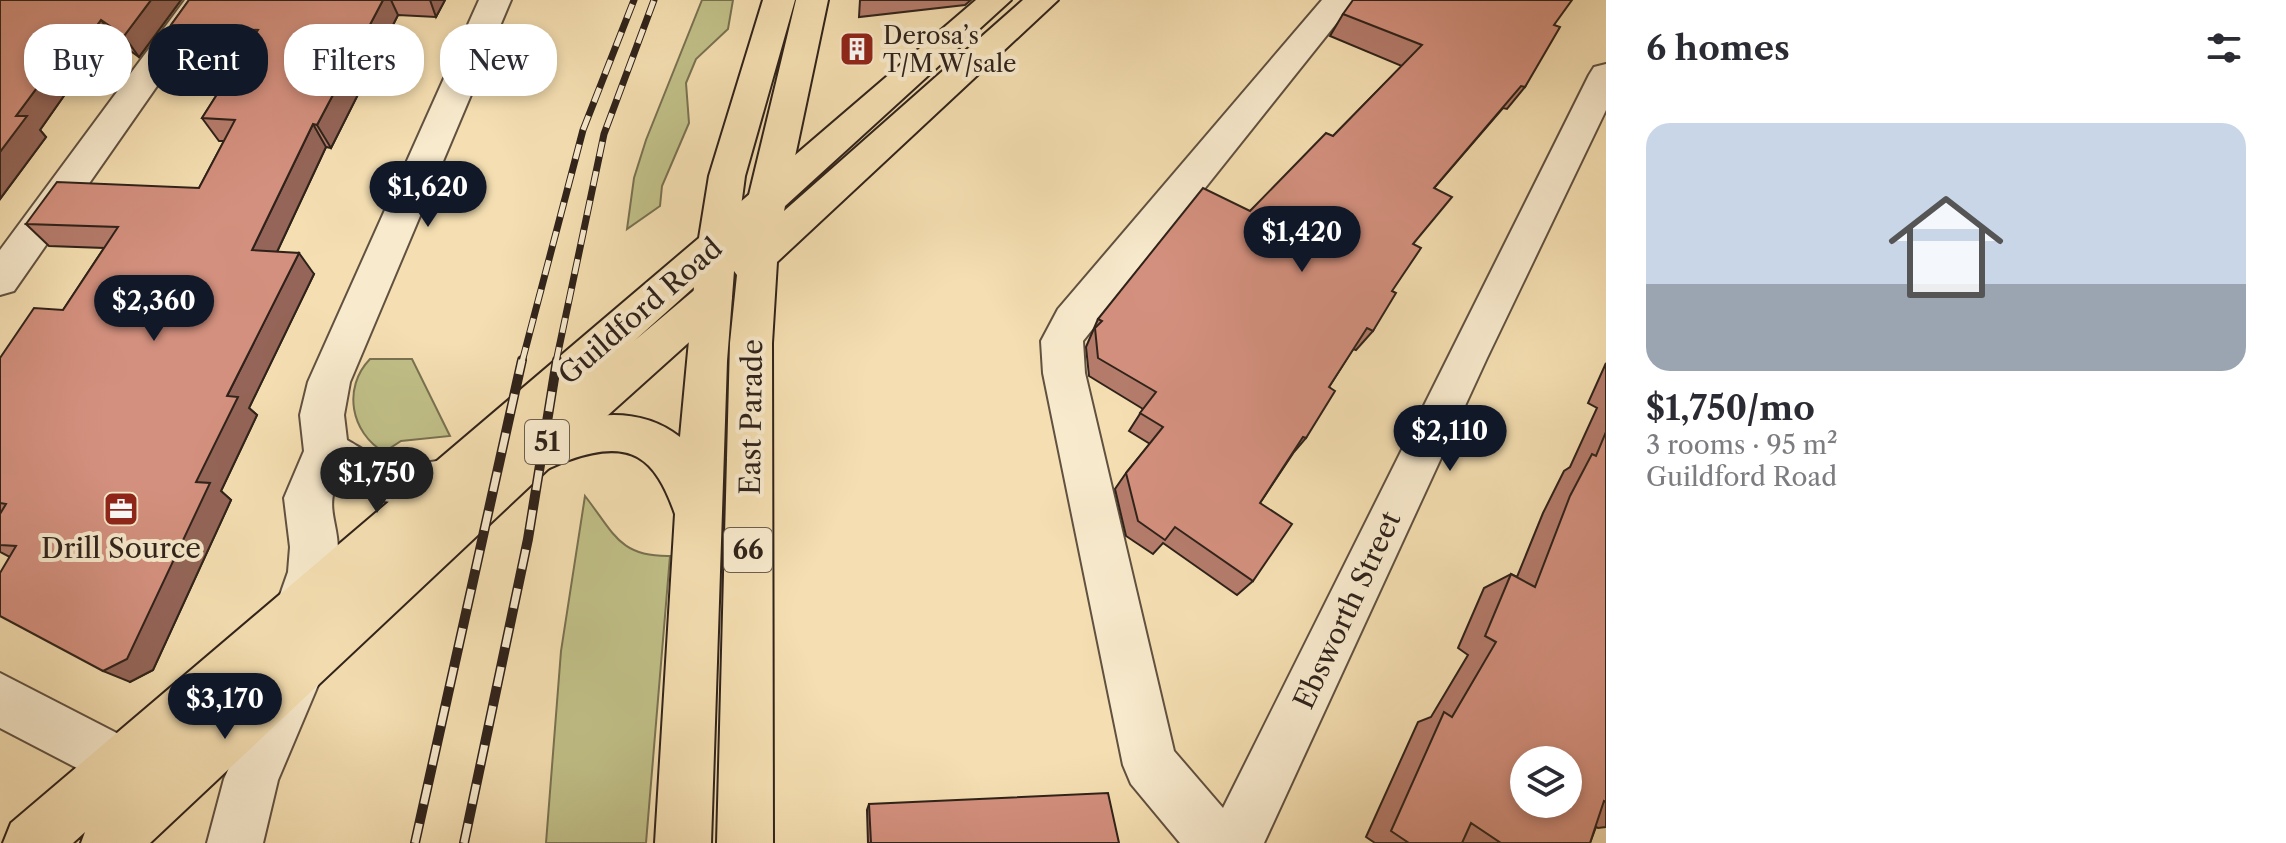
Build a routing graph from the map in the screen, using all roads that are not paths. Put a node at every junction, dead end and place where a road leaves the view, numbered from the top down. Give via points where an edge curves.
1 (201, 0) edge
2 (495, 0) edge
3 (779, 0) edge
4 (812, 0) edge
5 (1042, 0) edge
6 (1339, 0) edge
7 (989, 3) edge
8 (1606, 75) edge
9 (738, 250) junction
10 (0, 280) edge
11 (326, 451) junction
12 (532, 455) junction
13 (449, 478) junction
14 (699, 514) junction
15 (300, 609) junction
16 (299, 669) junction
17 (0, 699) edge
18 (121, 764) junction
19 (31, 843) edge
20 (109, 843) edge
21 (235, 843) edge
22 (683, 843) edge
23 (745, 843) edge
24 (1216, 843) edge
25 (1235, 843) edge

1 - 10 street
2 - 11 street via 329,382 322,415
3 - 9 main road via 727,176
4 - 9 main road
5 - 9 main road, Guildford Road / 51
6 - 24 street via 1073,321 1062,341 1064,373 1150,765
7 - 9 main road, Guildford Road / 51
8 - 25 street, Ebsworth Street
9 - 12 main road, Guildford Road / 51
9 - 13 main road, Guildford Road / 51
9 - 14 main road, East Parade / 66
9 - 23 main road, East Parade / 66 via 751,343
11 - 13 street via 372,478 405,486
11 - 15 street via 307,498 314,547
12 - 14 main road, 51 via 592,432 631,434 663,449 685,475
12 - 16 main road, Guildford Road / 51
13 - 15 main road, Guildford Road / 51
14 - 22 main road, East Parade / 66
15 - 18 main road, Guildford Road / 51
16 - 20 main road, Guildford Road / 51
16 - 21 street via 254,771
17 - 18 street
18 - 19 main road, Guildford Road / 51

